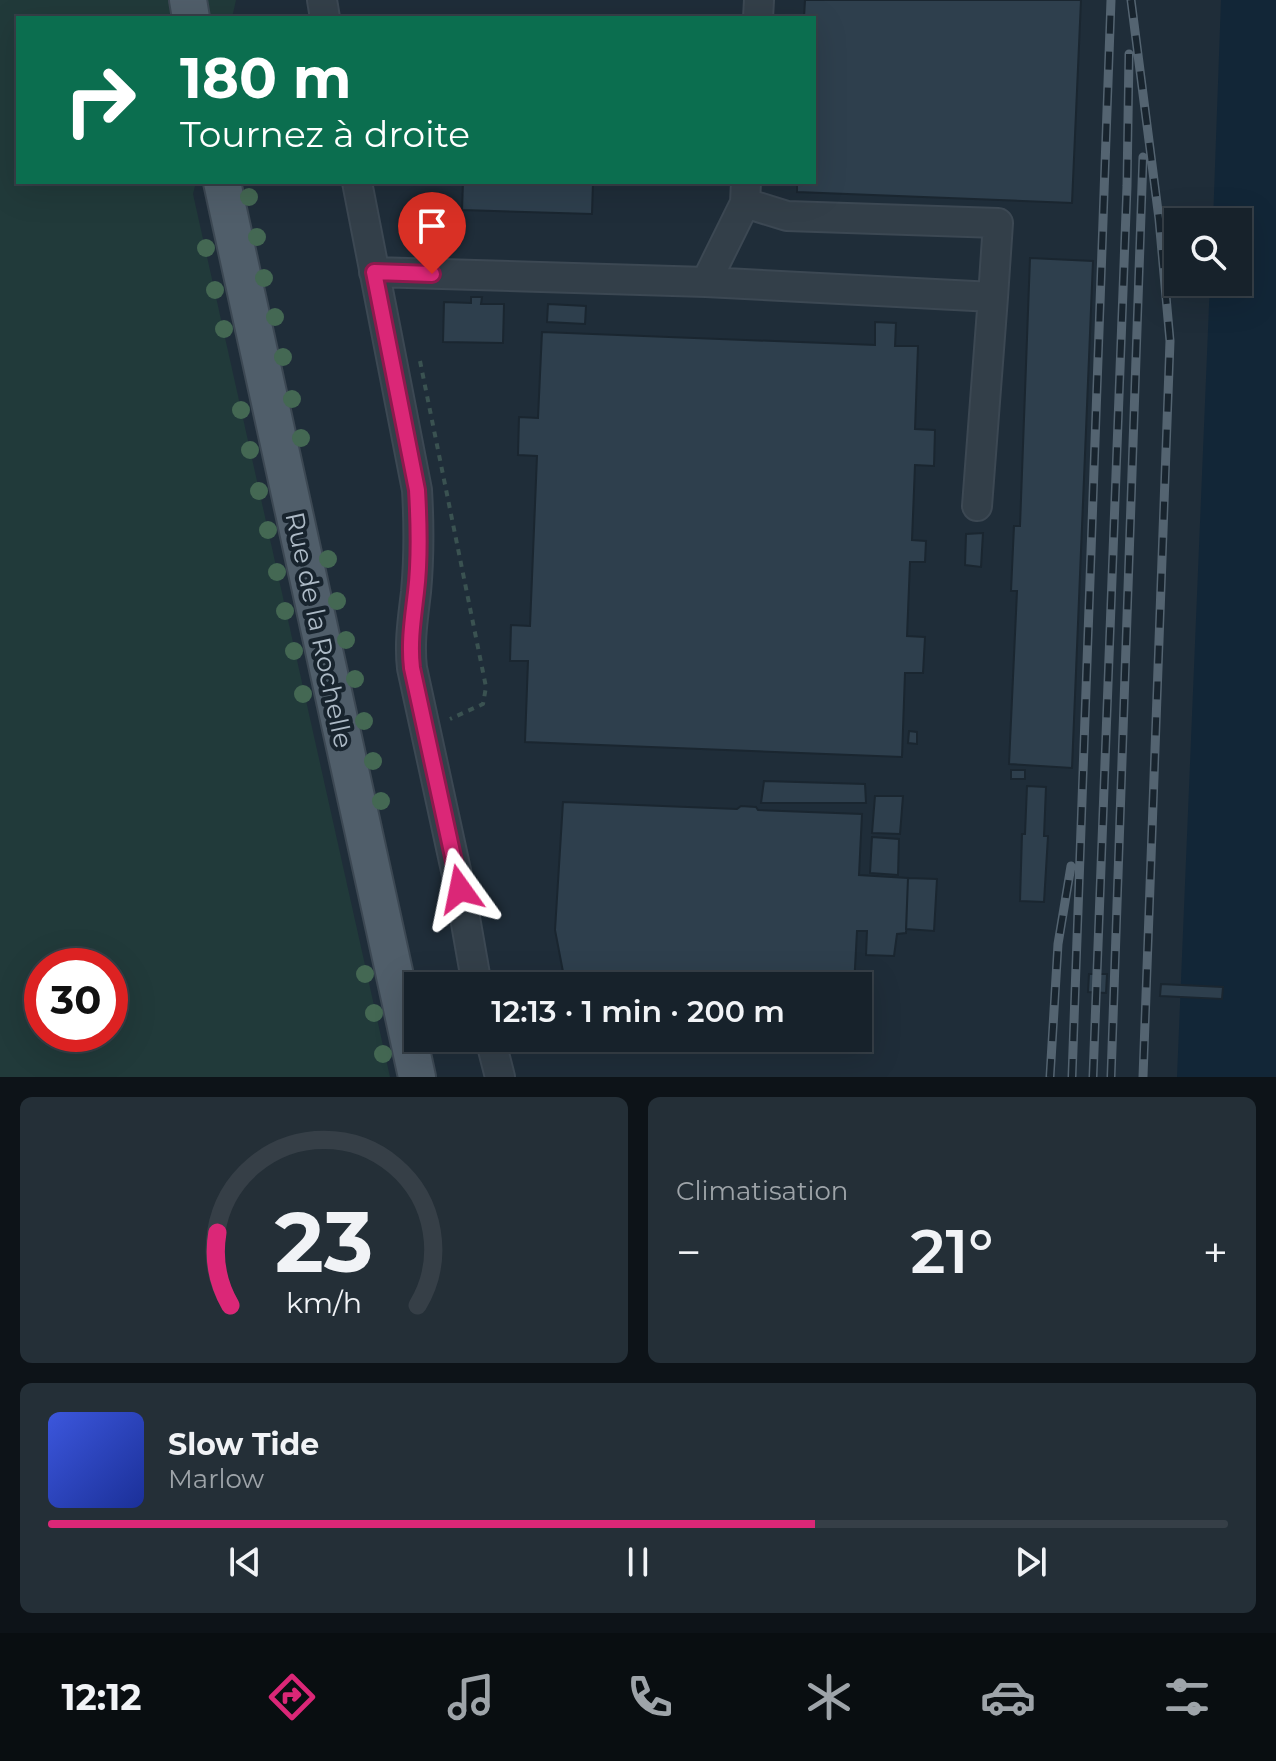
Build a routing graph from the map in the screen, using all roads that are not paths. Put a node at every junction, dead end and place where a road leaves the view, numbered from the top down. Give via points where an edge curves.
1 (222, 184) edge
2 (357, 184) edge
3 (746, 193) edge
4 (374, 272) junction
5 (706, 282) junction
6 (993, 297) junction
7 (977, 506) dead end
8 (475, 972) edge
9 (494, 1052) edge
10 (417, 1077) edge
11 (500, 1077) edge

1 - 10 main road, Rue de la Rochelle
2 - 4 street
3 - 5 street
3 - 6 street via 787,216 998,223
4 - 5 street
4 - 8 street via 417,490 412,668
5 - 6 street
6 - 7 street
9 - 11 street

